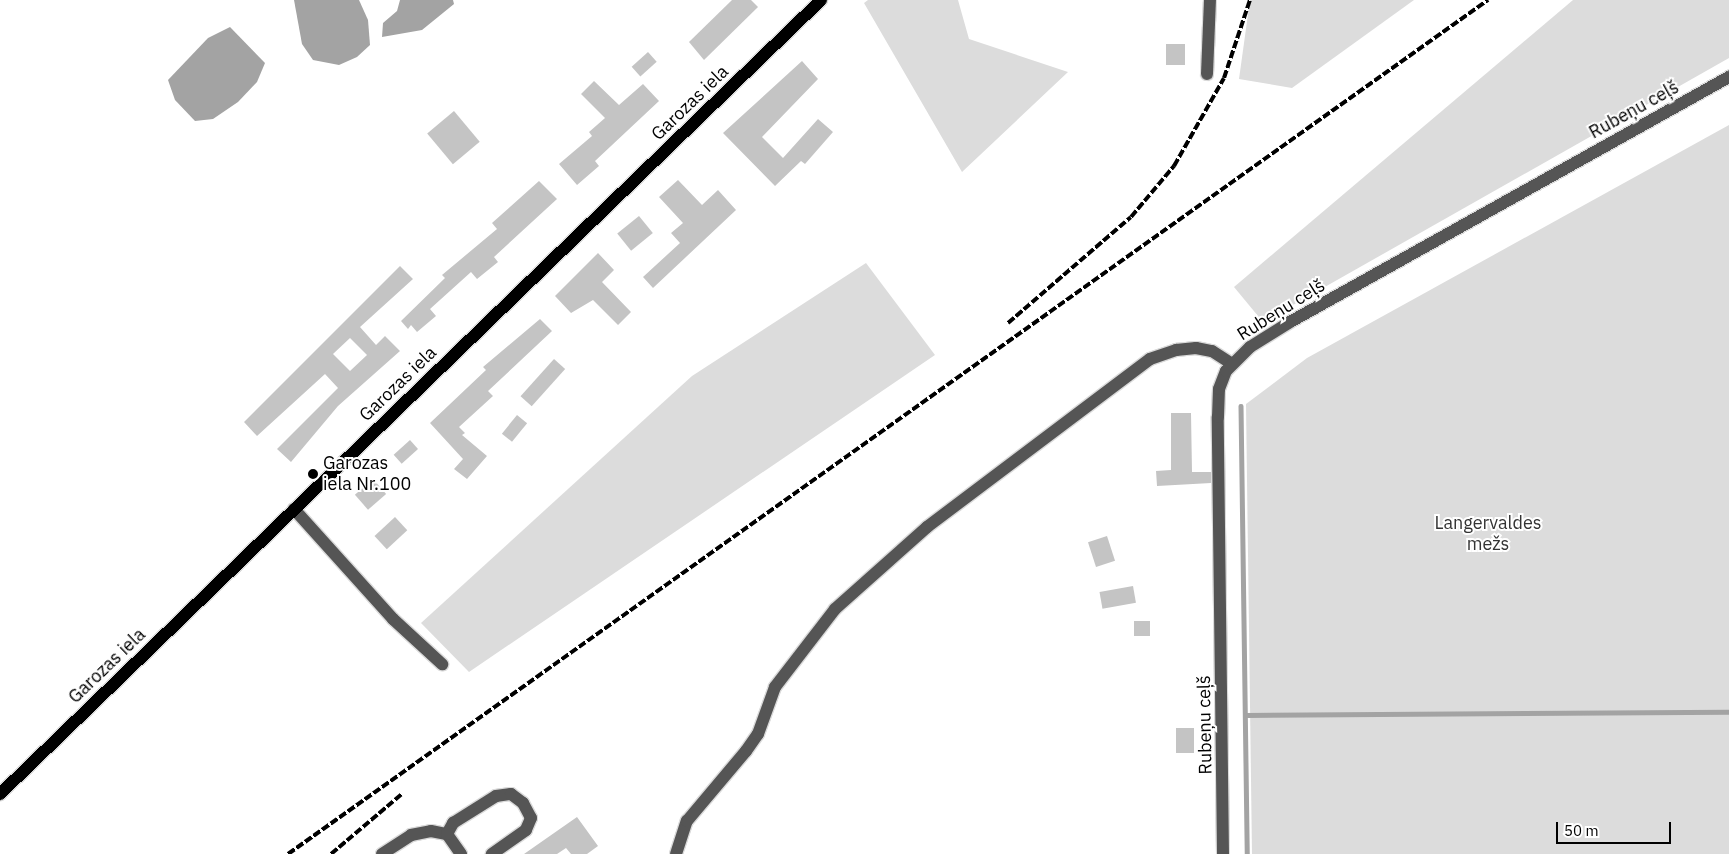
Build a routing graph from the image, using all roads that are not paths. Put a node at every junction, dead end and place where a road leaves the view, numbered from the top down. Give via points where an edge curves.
1 (821, 0) edge
2 (1210, 0) edge
3 (1207, 74) dead end
4 (1729, 77) edge
5 (1232, 364) junction
6 (294, 510) junction
7 (442, 664) dead end
8 (0, 794) edge
9 (447, 834) junction
10 (382, 854) edge
11 (461, 854) edge
12 (492, 854) edge
13 (676, 854) edge
14 (1223, 854) edge

1 - 6 main road, Garozas iela
2 - 3 street
4 - 5 street, Rubeņu ceļš via 1290,322
5 - 13 street via 1212,351 1196,348 1176,350 1150,359 913,540 835,609 781,679 758,734 687,821
5 - 14 street, Rubeņu ceļš via 1219,389 1218,417
6 - 7 street via 393,619
6 - 8 main road, Garozas iela
9 - 10 street via 431,831 411,835
9 - 11 street
9 - 12 street via 453,823 471,811 496,796 511,794 523,803 531,818 526,830

